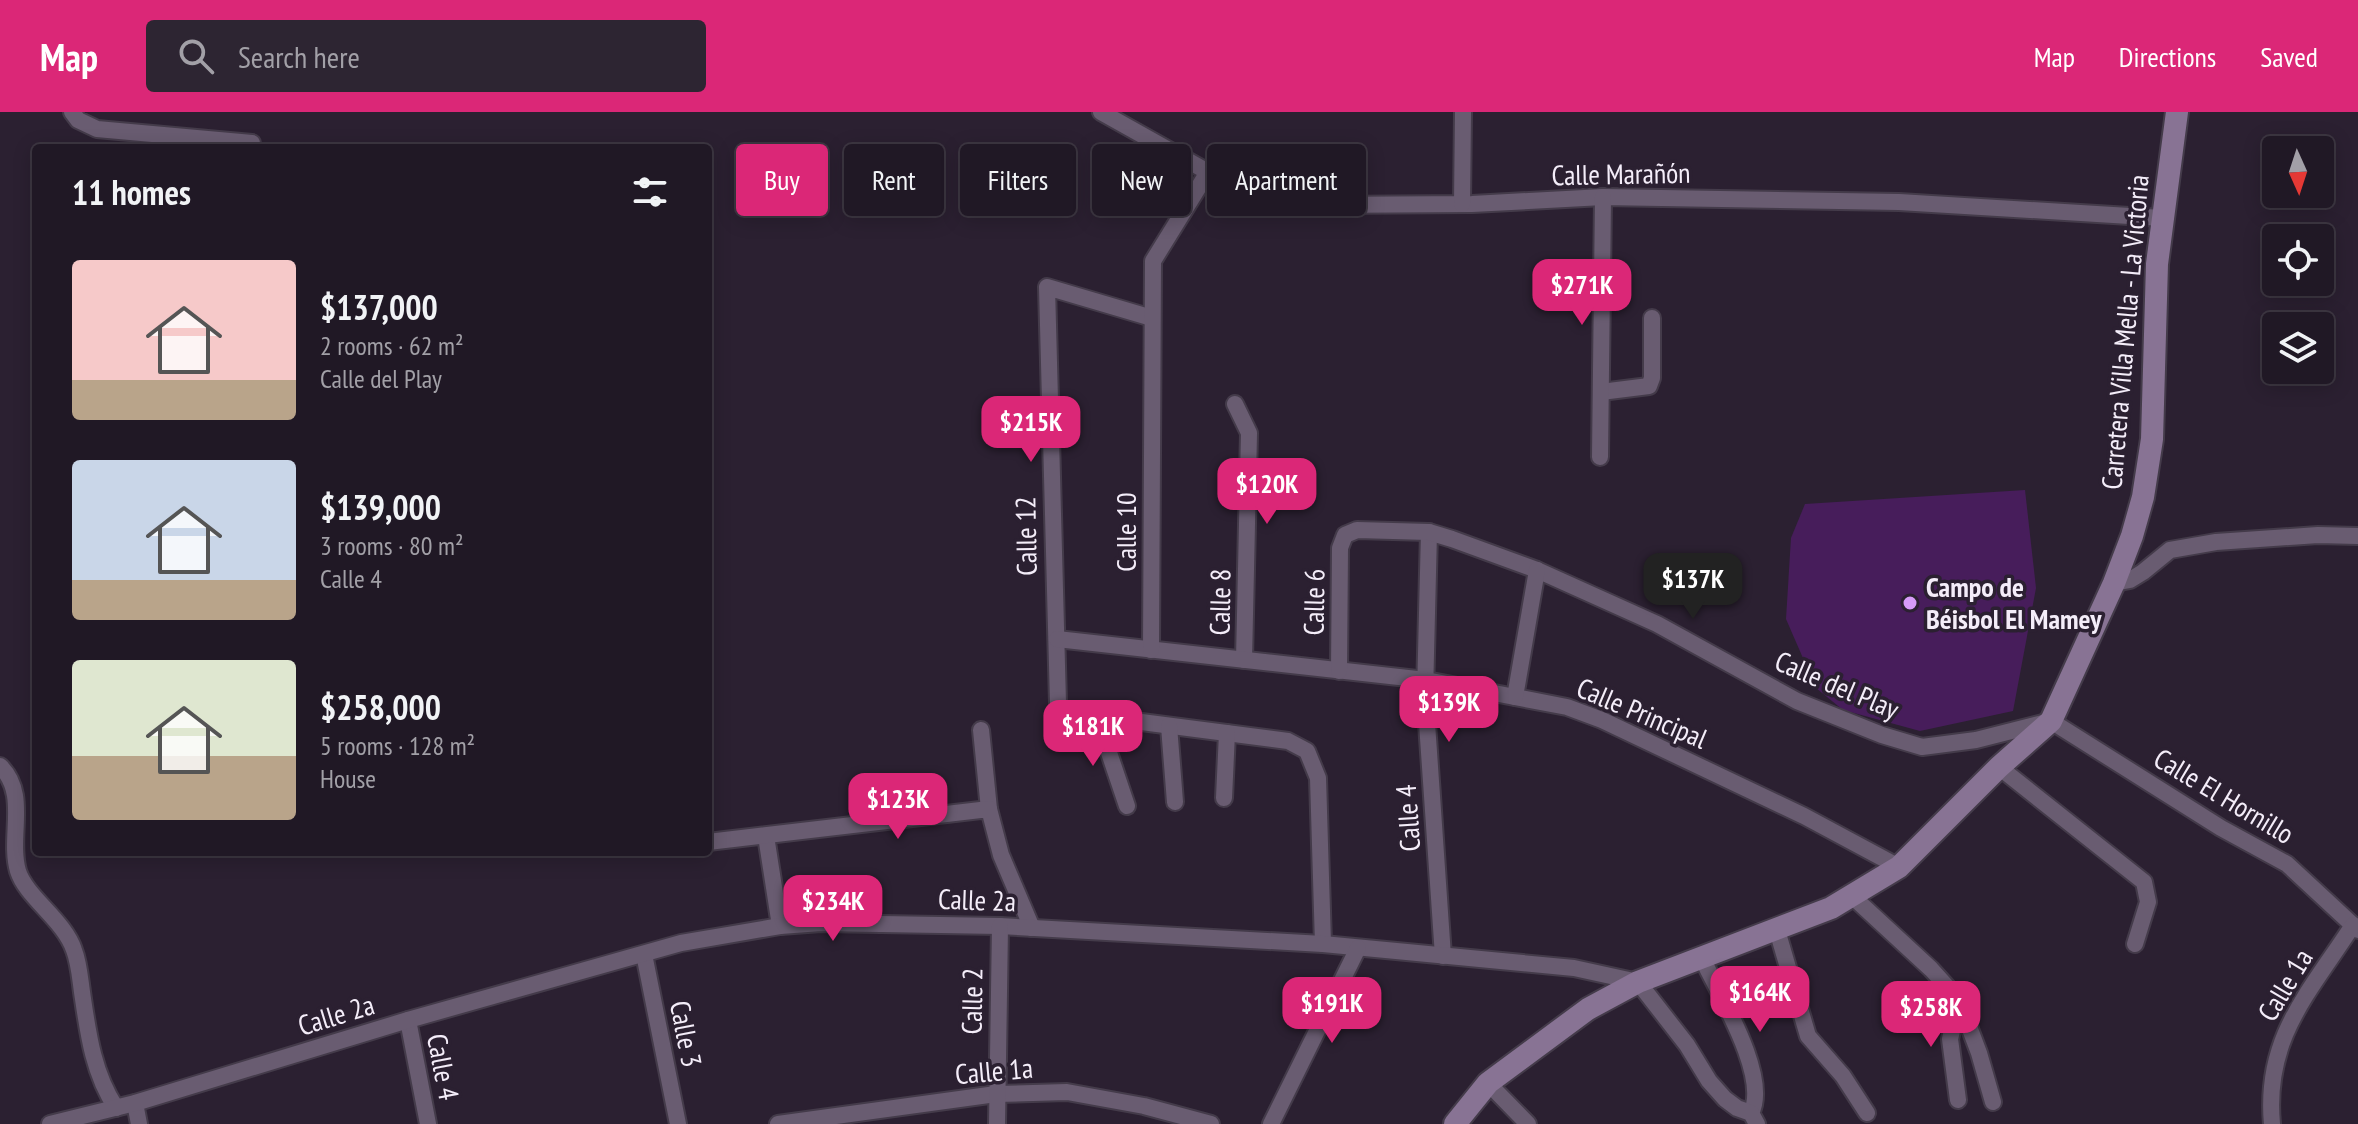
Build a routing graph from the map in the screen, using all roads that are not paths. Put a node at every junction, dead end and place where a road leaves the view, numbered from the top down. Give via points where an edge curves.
1 (72, 112) edge
2 (1101, 112) edge
3 (1463, 112) edge
4 (2177, 112) edge
5 (252, 143) dead end
6 (1207, 171) edge
7 (1207, 174) edge
8 (1603, 197) junction
9 (1462, 204) junction
10 (1366, 205) edge
11 (2162, 218) junction
12 (1152, 318) junction
13 (1652, 318) dead end
14 (1601, 392) junction
15 (1235, 404) dead end
16 (1600, 457) dead end
17 (1429, 532) junction
18 (1345, 535) joint
19 (2358, 536) edge
20 (1537, 570) junction
21 (2114, 583) junction
22 (1057, 639) junction
23 (1151, 650) junction
24 (1244, 660) junction
25 (1339, 671) junction
26 (1426, 680) junction
27 (1515, 697) junction
28 (1097, 717) junction
29 (2051, 721) junction
30 (1169, 726) junction
31 (981, 730) dead end
32 (1227, 733) junction
33 (0, 766) edge
34 (1999, 767) junction
35 (1224, 798) dead end
36 (1175, 802) dead end
37 (1127, 806) dead end
38 (989, 809) junction
39 (766, 836) junction
40 (712, 842) edge
41 (1899, 867) junction
42 (1852, 896) junction
43 (780, 926) junction
44 (1000, 926) junction
45 (1032, 928) junction
46 (2356, 928) edge
47 (1777, 930) junction
48 (1323, 944) junction
49 (2135, 944) dead end
50 (1358, 948) junction
51 (644, 954) junction
52 (1443, 956) junction
53 (1702, 958) junction
54 (1638, 982) junction
55 (1959, 1000) junction
56 (408, 1020) junction
57 (1488, 1083) junction
58 (996, 1094) junction
59 (1958, 1100) dead end
60 (1993, 1102) dead end
61 (135, 1103) junction
62 (116, 1108) junction
63 (1867, 1113) dead end
64 (1754, 1119) edge
65 (50, 1124) edge
66 (139, 1124) edge
67 (428, 1124) edge
68 (678, 1124) edge
69 (778, 1124) edge
70 (997, 1124) edge
71 (1211, 1124) edge
72 (1271, 1124) edge
73 (1455, 1124) edge
74 (1528, 1124) edge
75 (2272, 1124) edge

1 - 5 street via 97,129
2 - 6 street, Calle Marañón
3 - 9 street
4 - 11 main road, Carretera Villa Mella - La Victoria
7 - 12 street, Calle 10 via 1153,261
8 - 9 street, Calle Marañón
8 - 11 street, Calle Marañón via 1899,202
8 - 14 street
9 - 10 street, Calle Marañón
11 - 21 main road, Carretera Villa Mella - La Victoria via 2152,439 2143,497
12 - 22 street, Calle 12 via 1047,287
12 - 23 street, Calle 10
13 - 14 street via 1649,386
14 - 16 street
15 - 24 street, Calle 8 via 1249,433
17 - 18 street, Calle del Play via 1357,530
17 - 20 street, Calle del Play
17 - 26 street, Calle 4
18 - 25 street, Calle 6 via 1340,548
19 - 21 street via 2216,542 2170,550 2130,580
20 - 27 street
20 - 29 street, Calle del Play via 1657,624 1797,701 1922,747
21 - 29 main road, Carretera Villa Mella - La Victoria
22 - 23 street, Calle Principal
22 - 28 street, Calle 12 via 1058,703 1064,712
23 - 24 street, Calle Principal
24 - 25 street, Calle Principal
25 - 26 street, Calle Principal
26 - 27 street, Calle Principal
26 - 52 street, Calle 4
27 - 41 street, Calle Principal via 1602,720
28 - 30 street, Calle 12
28 - 37 street
29 - 34 main road, Carretera Villa Mella - La Victoria
29 - 46 street, Calle El Hornillo via 2287,864
30 - 32 street, Calle 12
30 - 36 street
31 - 38 street
32 - 35 street
32 - 48 street, Calle 12 via 1288,741 1307,751 1318,778
33 - 62 street via 16,794 19,872 74,949 93,1057
34 - 41 main road, Carretera Villa Mella - La Victoria
34 - 49 street via 2144,882 2148,902
38 - 39 street
38 - 45 street via 1001,855
39 - 40 street
39 - 43 street
41 - 42 main road, Carretera Villa Mella - La Victoria
42 - 47 main road, Carretera Villa Mella - La Victoria
42 - 55 street
43 - 44 street, Calle 2a
43 - 51 street, Calle 2a
44 - 45 street, Calle 2a
44 - 58 street, Calle 2
45 - 48 street, Calle 2a
46 - 75 street, Calle 1a via 2287,1026 2273,1065
47 - 53 main road, Carretera Villa Mella - La Victoria
47 - 63 street via 1808,1036
48 - 50 street, Calle 2a
50 - 52 street, Calle 2a
50 - 72 street
51 - 56 street, Calle 2a
51 - 68 street, Calle 3
52 - 54 street, Calle 2a via 1574,968
53 - 54 main road, Carretera Villa Mella - La Victoria
53 - 64 street via 1753,1068
54 - 57 main road, Carretera Villa Mella - La Victoria via 1588,1009
54 - 64 street via 1709,1081
55 - 59 street via 1950,1039
55 - 60 street
56 - 61 street, Calle 2a
56 - 67 street, Calle 4
57 - 73 main road, Carretera Villa Mella - La Victoria
57 - 74 street
58 - 69 street, Calle 1a
58 - 70 street, Calle 2
58 - 71 street, Calle 1a via 1067,1092
61 - 62 street, Calle 2a
61 - 66 street
62 - 65 street, Calle 2a

